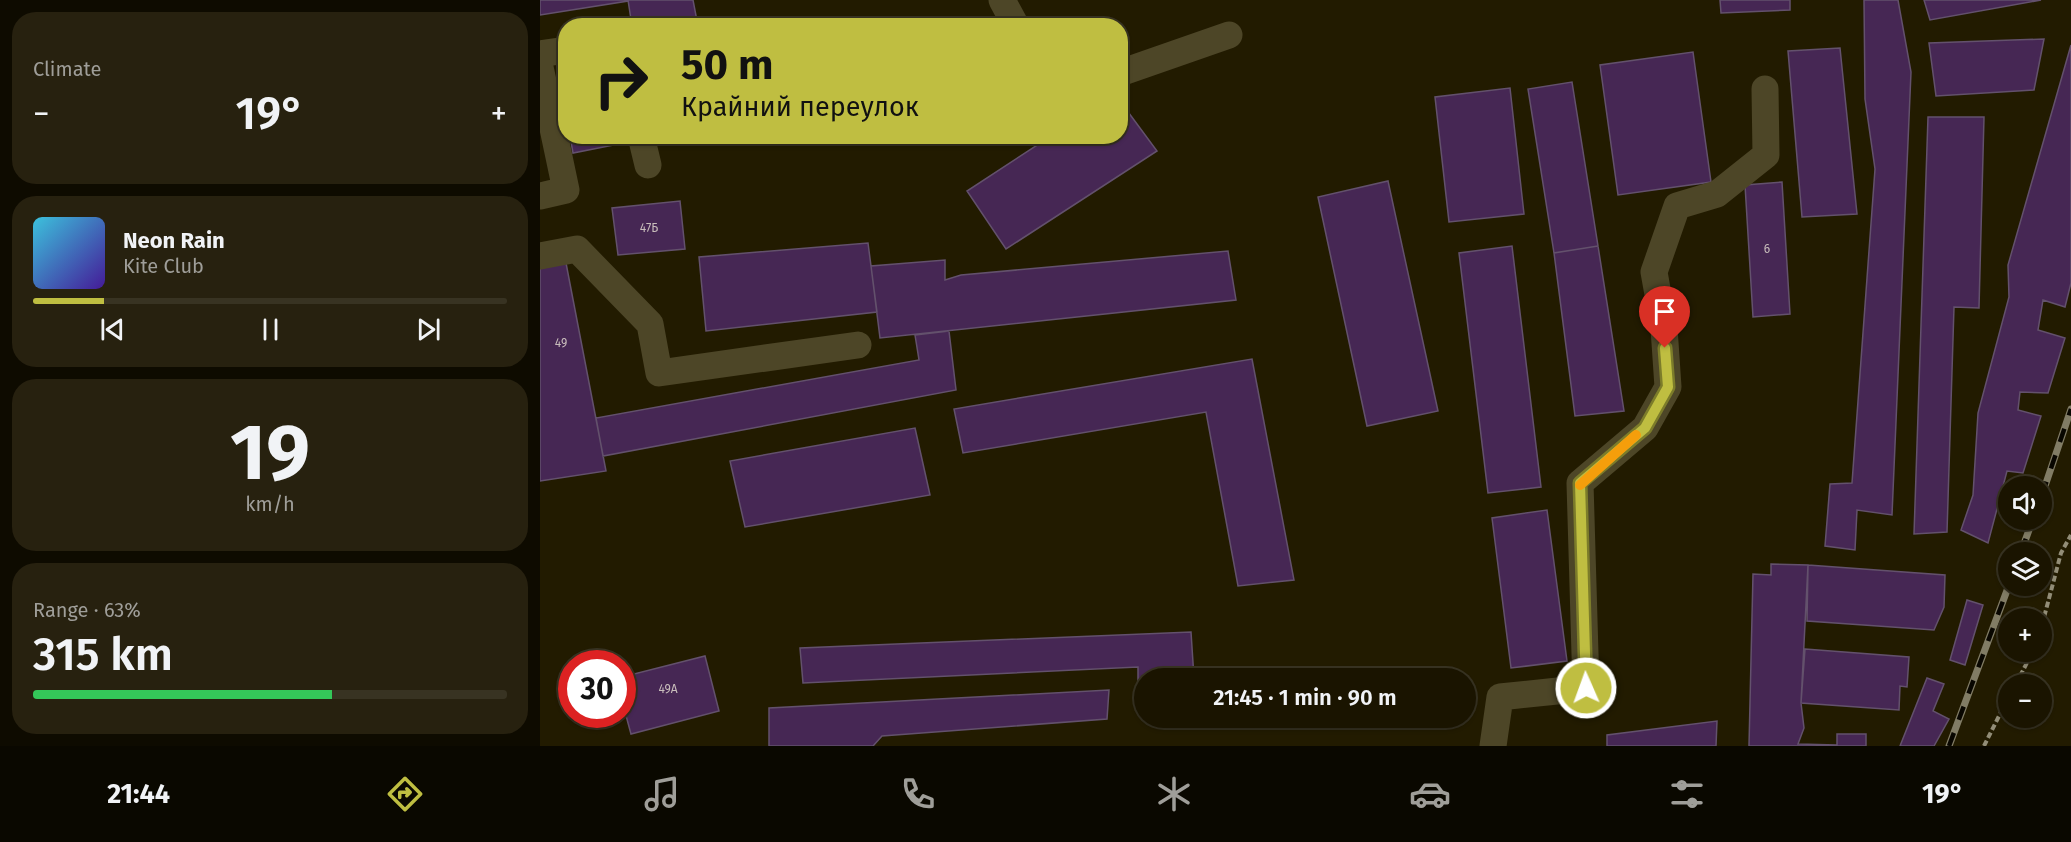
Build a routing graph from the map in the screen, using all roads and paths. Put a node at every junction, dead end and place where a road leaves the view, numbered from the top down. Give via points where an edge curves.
1 (1002, 0) edge
2 (1012, 18) edge
3 (1229, 35) dead end
4 (558, 51) edge
5 (540, 54) edge
6 (540, 67) edge
7 (1128, 71) edge
8 (1765, 89) dead end
9 (643, 144) edge
10 (648, 165) dead end
11 (540, 196) edge
12 (540, 256) edge
13 (858, 345) dead end
14 (2071, 535) edge
15 (2047, 608) edge
16 (1998, 718) edge
17 (1493, 746) edge
18 (1984, 746) edge

1 - 2 street
3 - 7 street
4 - 5 street
6 - 11 street via 566,190
8 - 17 street via 1766,155 1717,194 1677,206 1654,272 1664,328 1668,387 1645,428 1580,483 1586,688 1500,697
9 - 10 street
12 - 13 street via 577,249 650,324 659,373
14 - 15 path via 2061,553
16 - 18 path

